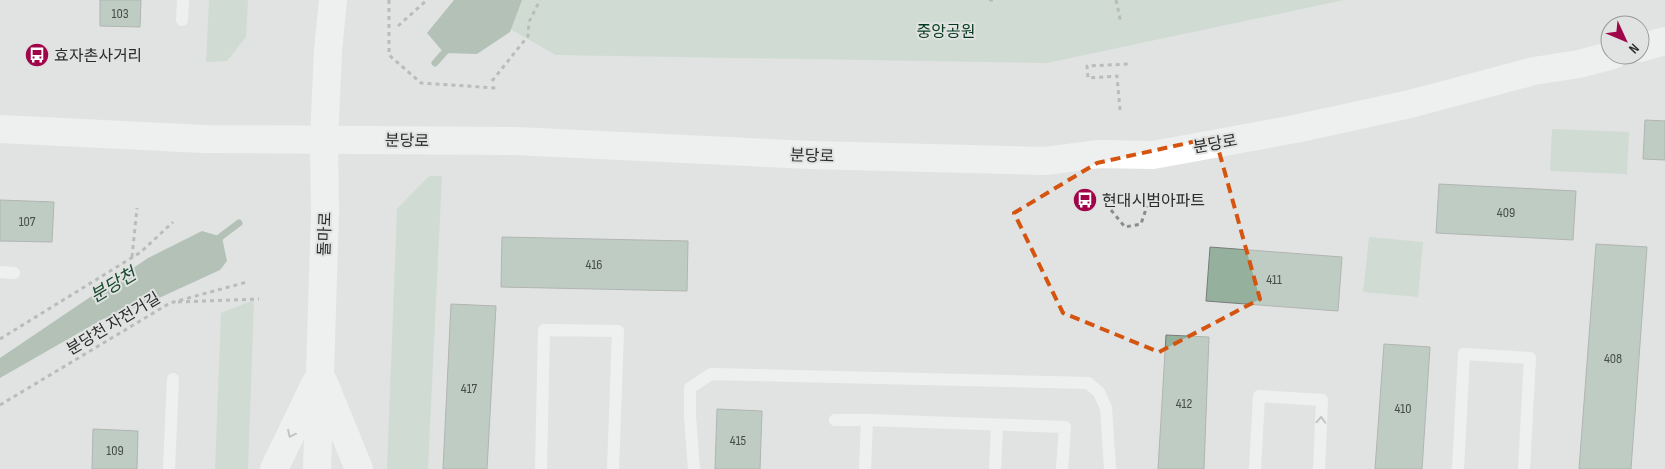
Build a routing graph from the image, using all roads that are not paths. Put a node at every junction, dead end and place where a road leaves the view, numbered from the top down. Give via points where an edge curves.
1 (183, 0) edge
2 (333, 0) edge
3 (182, 20) dead end
4 (1665, 41) edge
5 (1650, 45) edge
6 (1600, 58) edge
7 (0, 129) edge
8 (324, 139) junction
9 (0, 272) edge
10 (14, 273) dead end
11 (320, 374) junction
12 (173, 379) dead end
13 (835, 420) dead end
14 (866, 420) junction
15 (997, 425) junction
16 (169, 469) edge
17 (274, 469) edge
18 (317, 469) edge
19 (359, 469) edge
20 (540, 469) edge
21 (614, 469) edge
22 (694, 469) edge
23 (865, 469) edge
24 (996, 469) edge
25 (1062, 469) edge
26 (1110, 469) edge
27 (1255, 469) edge
28 (1319, 469) edge
29 (1458, 469) edge
30 (1524, 469) edge

1 - 3 lane
2 - 8 main road, 돌마로
4 - 5 main road
6 - 8 main road, 분당로 via 1534,71 1295,129 1154,155 1099,154 1045,161 515,142
7 - 8 main road, 분당로 via 204,138
8 - 11 main road, 돌마로
9 - 10 lane
11 -> 17 main road
11 - 18 main road, 돌마로
11 - 19 main road
12 - 16 lane
13 - 14 lane
14 - 15 lane
14 - 23 lane
15 - 24 lane
15 - 25 lane via 1064,427
20 - 21 lane via 544,330 618,331
22 - 26 lane via 690,388 711,374 1088,383 1100,392 1106,408
28 -> 27 lane via 1322,400 1259,396
29 - 30 lane via 1464,354 1530,358

